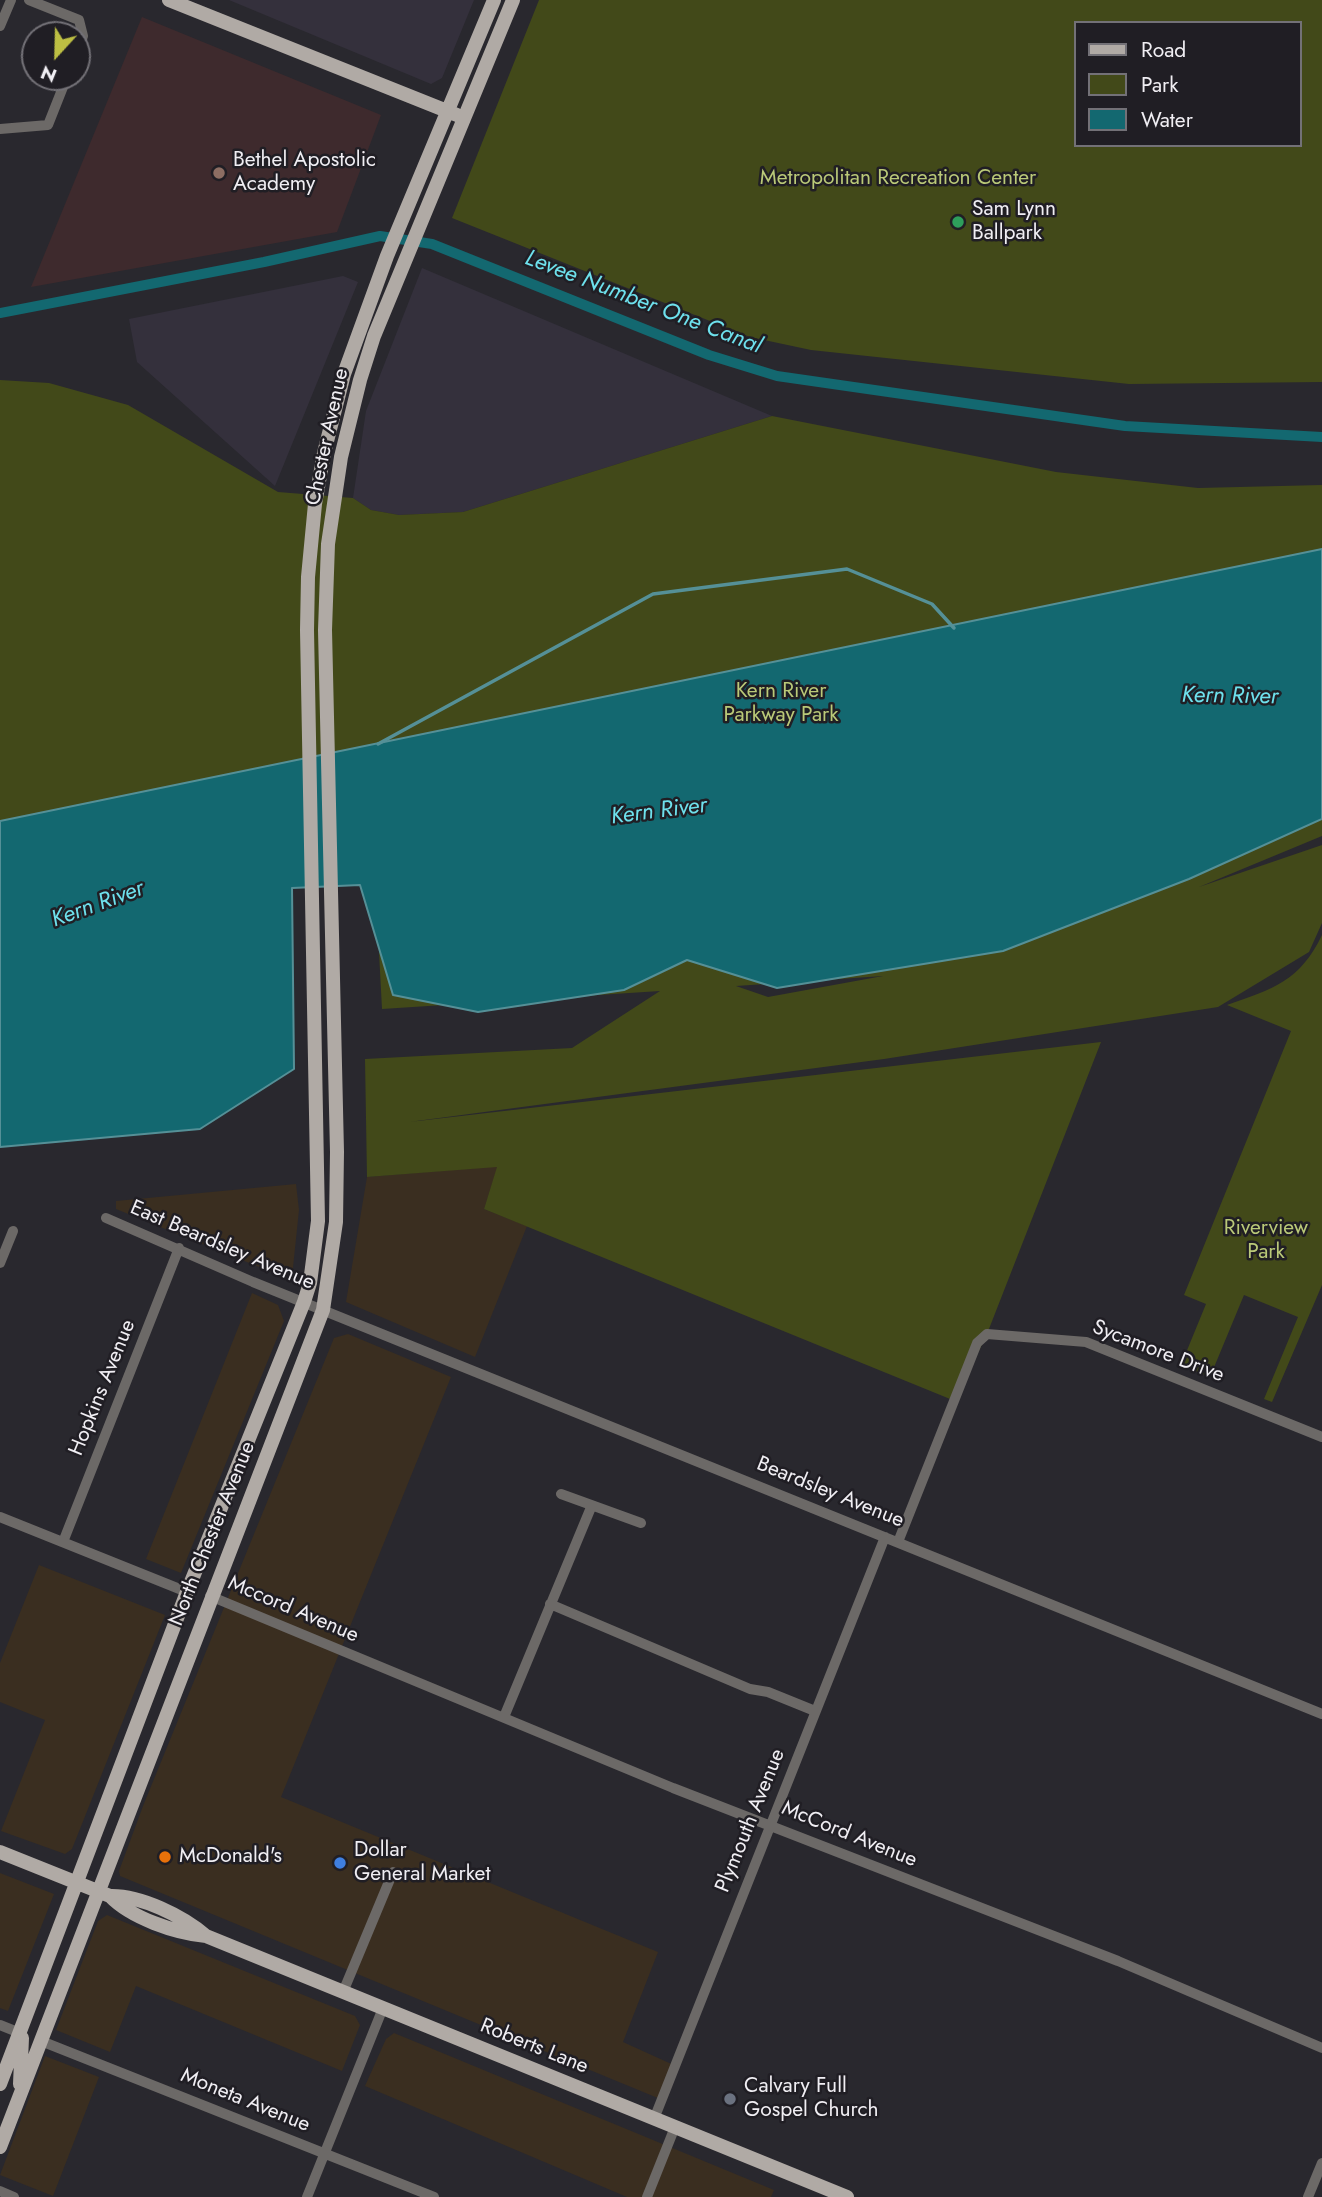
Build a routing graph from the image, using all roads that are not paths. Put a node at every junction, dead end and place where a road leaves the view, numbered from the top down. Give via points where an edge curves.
1 (11, 0) edge
2 (29, 0) edge
3 (169, 0) edge
4 (494, 0) edge
5 (513, 0) edge
6 (79, 21) edge
7 (0, 26) edge
8 (61, 91) edge
9 (448, 111) junction
10 (465, 118) junction
11 (0, 129) edge
12 (313, 897) joint
13 (332, 911) joint
14 (106, 1218) dead end
15 (13, 1231) dead end
16 (179, 1248) junction
17 (0, 1263) edge
18 (304, 1302) junction
19 (323, 1310) junction
20 (1322, 1437) edge
21 (561, 1494) dead end
22 (592, 1504) junction
23 (0, 1517) edge
24 (641, 1523) dead end
25 (885, 1537) junction
26 (63, 1542) junction
27 (898, 1542) junction
28 (207, 1543) junction
29 (187, 1592) junction
30 (210, 1596) junction
31 (550, 1604) junction
32 (197, 1632) junction
33 (361, 1659) joint
34 (816, 1711) junction
35 (1322, 1714) edge
36 (504, 1717) junction
37 (770, 1824) junction
38 (0, 1852) edge
39 (393, 1872) dead end
40 (78, 1883) junction
41 (104, 1894) junction
42 (343, 1992) junction
43 (383, 2008) junction
44 (0, 2025) edge
45 (20, 2033) junction
46 (41, 2041) junction
47 (1322, 2048) edge
48 (0, 2084) edge
49 (20, 2096) junction
50 (654, 2119) junction
51 (675, 2127) junction
52 (0, 2147) edge
53 (325, 2153) junction
54 (1322, 2163) edge
55 (0, 2191) edge
56 (14, 2197) edge
57 (307, 2197) edge
58 (434, 2197) edge
59 (647, 2197) edge
60 (847, 2197) edge
61 (1308, 2197) edge

1 - 7 street
2 - 6 street
3 - 9 main road
4 - 9 main road, Chester Avenue
5 - 10 main road, Chester Avenue
8 - 11 street via 48,125
9 - 10 main road
9 - 12 main road, Chester Avenue via 358,330 324,453 308,577
10 - 13 main road, Chester Avenue via 374,336 341,457 325,578
12 - 18 main road, North Chester Avenue via 318,1221
13 - 19 main road, North Chester Avenue via 336,1198
14 - 16 street, East Beardsley Avenue
15 - 17 street
16 - 18 street, East Beardsley Avenue
16 - 26 street, Hopkins Avenue
18 - 19 street, East Beardsley Avenue
18 - 28 main road, North Chester Avenue
19 - 25 street, Beardsley Avenue
19 - 30 main road, North Chester Avenue
20 - 27 street, Sycamore Drive via 1086,1342 987,1334 977,1343
21 - 22 street
22 - 24 street
22 - 31 street
23 - 26 street
25 - 27 street, Beardsley Avenue
25 - 34 street, Plymouth Avenue
26 - 29 street
27 - 35 street, Beardsley Avenue
28 - 29 main road, North Chester Avenue
28 - 30 main road via 205,1576
29 - 32 main road via 196,1600
29 - 40 main road, North Chester Avenue
30 - 32 main road, North Chester Avenue
30 - 33 street, Mccord Avenue
31 - 34 street via 750,1689
31 - 36 street
32 - 41 main road, North Chester Avenue
33 - 36 street, McCord Avenue
34 - 37 street, Plymouth Avenue
36 - 37 street, McCord Avenue
37 - 47 street, McCord Avenue via 1118,1961
37 - 50 street, Plymouth Avenue
38 - 40 main road, Roberts Lane
39 - 42 street
40 - 41 main road, Roberts Lane
40 - 45 main road, North Chester Avenue
41 - 42 main road, Roberts Lane via 120,1907 188,1934 206,1936
41 - 46 main road, North Chester Avenue
42 - 43 main road, Roberts Lane
43 - 50 main road, Roberts Lane
43 - 53 street
44 - 45 street
45 - 48 main road, North Chester Avenue
45 - 49 main road
46 - 49 main road, North Chester Avenue
46 - 53 street, Moneta Avenue
49 - 52 main road, North Chester Avenue
50 - 51 main road, Roberts Lane
51 - 59 street
51 - 60 main road, Roberts Lane
53 - 57 street
53 - 58 street, Moneta Avenue
54 - 61 street
55 - 56 street

